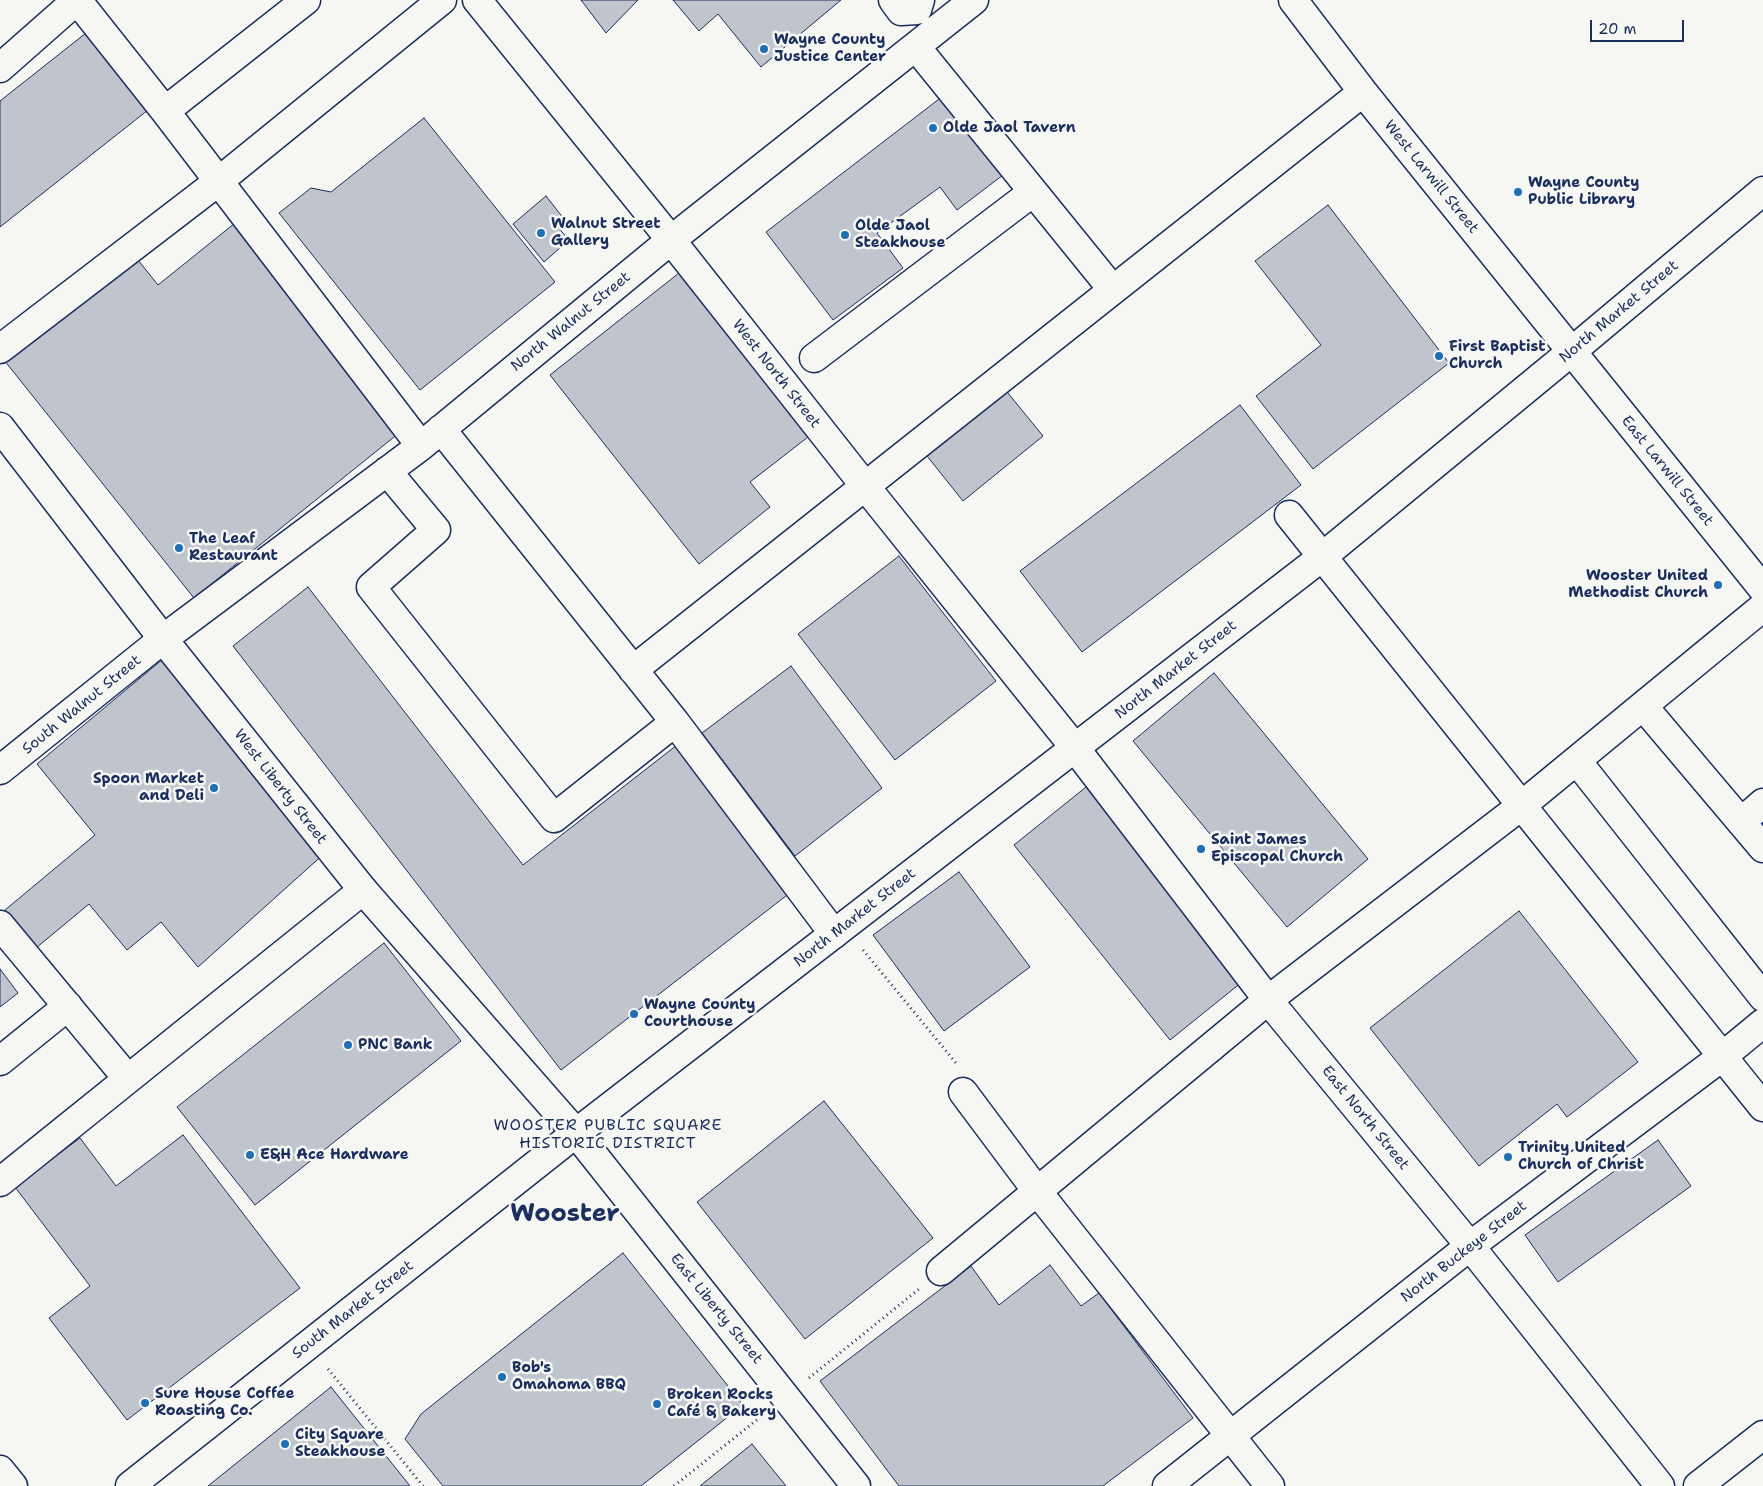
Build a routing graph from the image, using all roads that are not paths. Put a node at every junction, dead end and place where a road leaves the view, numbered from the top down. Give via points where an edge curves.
1 (77, 0) edge
2 (306, 0) edge
3 (442, 0) edge
4 (477, 0) edge
5 (893, 0) edge
6 (920, 0) edge
7 (974, 0) edge
8 (1293, 0) edge
9 (916, 47) junction
10 (0, 68) edge
11 (1363, 92) junction
12 (165, 111) junction
13 (219, 181) junction
14 (1763, 190) edge
15 (1033, 192) junction
16 (671, 240) junction
17 (1112, 290) junction
18 (0, 349) edge
19 (1571, 352) junction
20 (814, 358) dead end
21 (0, 428) edge
22 (431, 438) junction
23 (387, 471) junction
24 (864, 486) junction
25 (1289, 515) dead end
26 (1322, 557) junction
27 (1763, 589) edge
28 (1763, 608) edge
29 (163, 640) junction
30 (633, 670) junction
31 (1643, 706) junction
32 (675, 722) junction
33 (1075, 748) junction
34 (1577, 761) junction
35 (0, 770) edge
36 (1763, 803) edge
37 (1521, 806) junction
38 (1741, 822) junction
39 (1763, 848) edge
40 (363, 890) junction
41 (0, 925) edge
42 (839, 930) junction
43 (1763, 997) edge
44 (1268, 1000) junction
45 (68, 1006) junction
46 (1763, 1023) edge
47 (1723, 1056) junction
48 (0, 1061) edge
49 (128, 1079) junction
50 (963, 1092) dead end
51 (1763, 1107) edge
52 (576, 1134) junction
53 (0, 1182) edge
54 (1037, 1192) junction
55 (1470, 1246) junction
56 (941, 1271) road end
57 (1763, 1435) edge
58 (1231, 1437) junction
59 (0, 1470) edge
60 (13, 1486) edge
61 (130, 1486) edge
62 (856, 1486) edge
63 (1167, 1486) edge
64 (1270, 1486) edge
65 (1660, 1486) edge
66 (1698, 1486) edge

1 - 10 street
1 - 12 street
2 - 12 street
3 - 13 street
4 - 16 street, West North Street
5 - 6 street via 901,11 918,10
7 - 9 street, North Walnut Street
8 - 11 street, West Larwill Street
9 - 15 street
9 - 16 street, North Walnut Street
11 - 17 street
11 - 19 street, West Larwill Street
12 - 13 street
13 - 18 street
13 - 22 street
14 - 19 street, North Market Street
15 - 17 street
15 - 20 street
16 - 22 street, North Walnut Street
16 - 24 street, West North Street
17 - 24 street
19 - 26 street, North Market Street
19 - 27 street, East Larwill Street
21 - 29 street, West Liberty Street
22 - 23 street, North Walnut Street
22 - 30 street
23 - 29 street, North Walnut Street
23 - 32 street via 436,530 371,587 554,818
24 - 30 street
24 - 33 street, West North Street
25 - 26 street
26 - 33 street, North Market Street
26 - 37 street
28 - 31 street
29 - 35 street, South Walnut Street
29 - 40 street, West Liberty Street
30 - 32 street
31 - 34 street
31 - 38 street
32 - 42 street
33 - 42 street, North Market Street
33 - 44 street, East North Street
34 - 37 street
34 - 43 street
36 - 38 street
37 - 44 street
37 - 47 street
38 - 39 street
40 - 49 street
40 - 52 street, West Liberty Street
41 - 45 street
42 - 52 street, North Market Street
44 - 54 street
44 - 55 street, East North Street
45 - 48 street
45 - 49 street
46 - 47 street, North Buckeye Street
47 - 51 street
47 - 55 street, North Buckeye Street
49 - 53 street
50 - 54 street
52 - 61 street, South Market Street
52 - 62 street, East Liberty Street
54 - 56 street
54 - 58 street
55 - 58 street, North Buckeye Street
55 - 65 street, East North Street
57 - 66 street
58 - 63 street, North Buckeye Street
58 - 64 street
59 - 60 street

